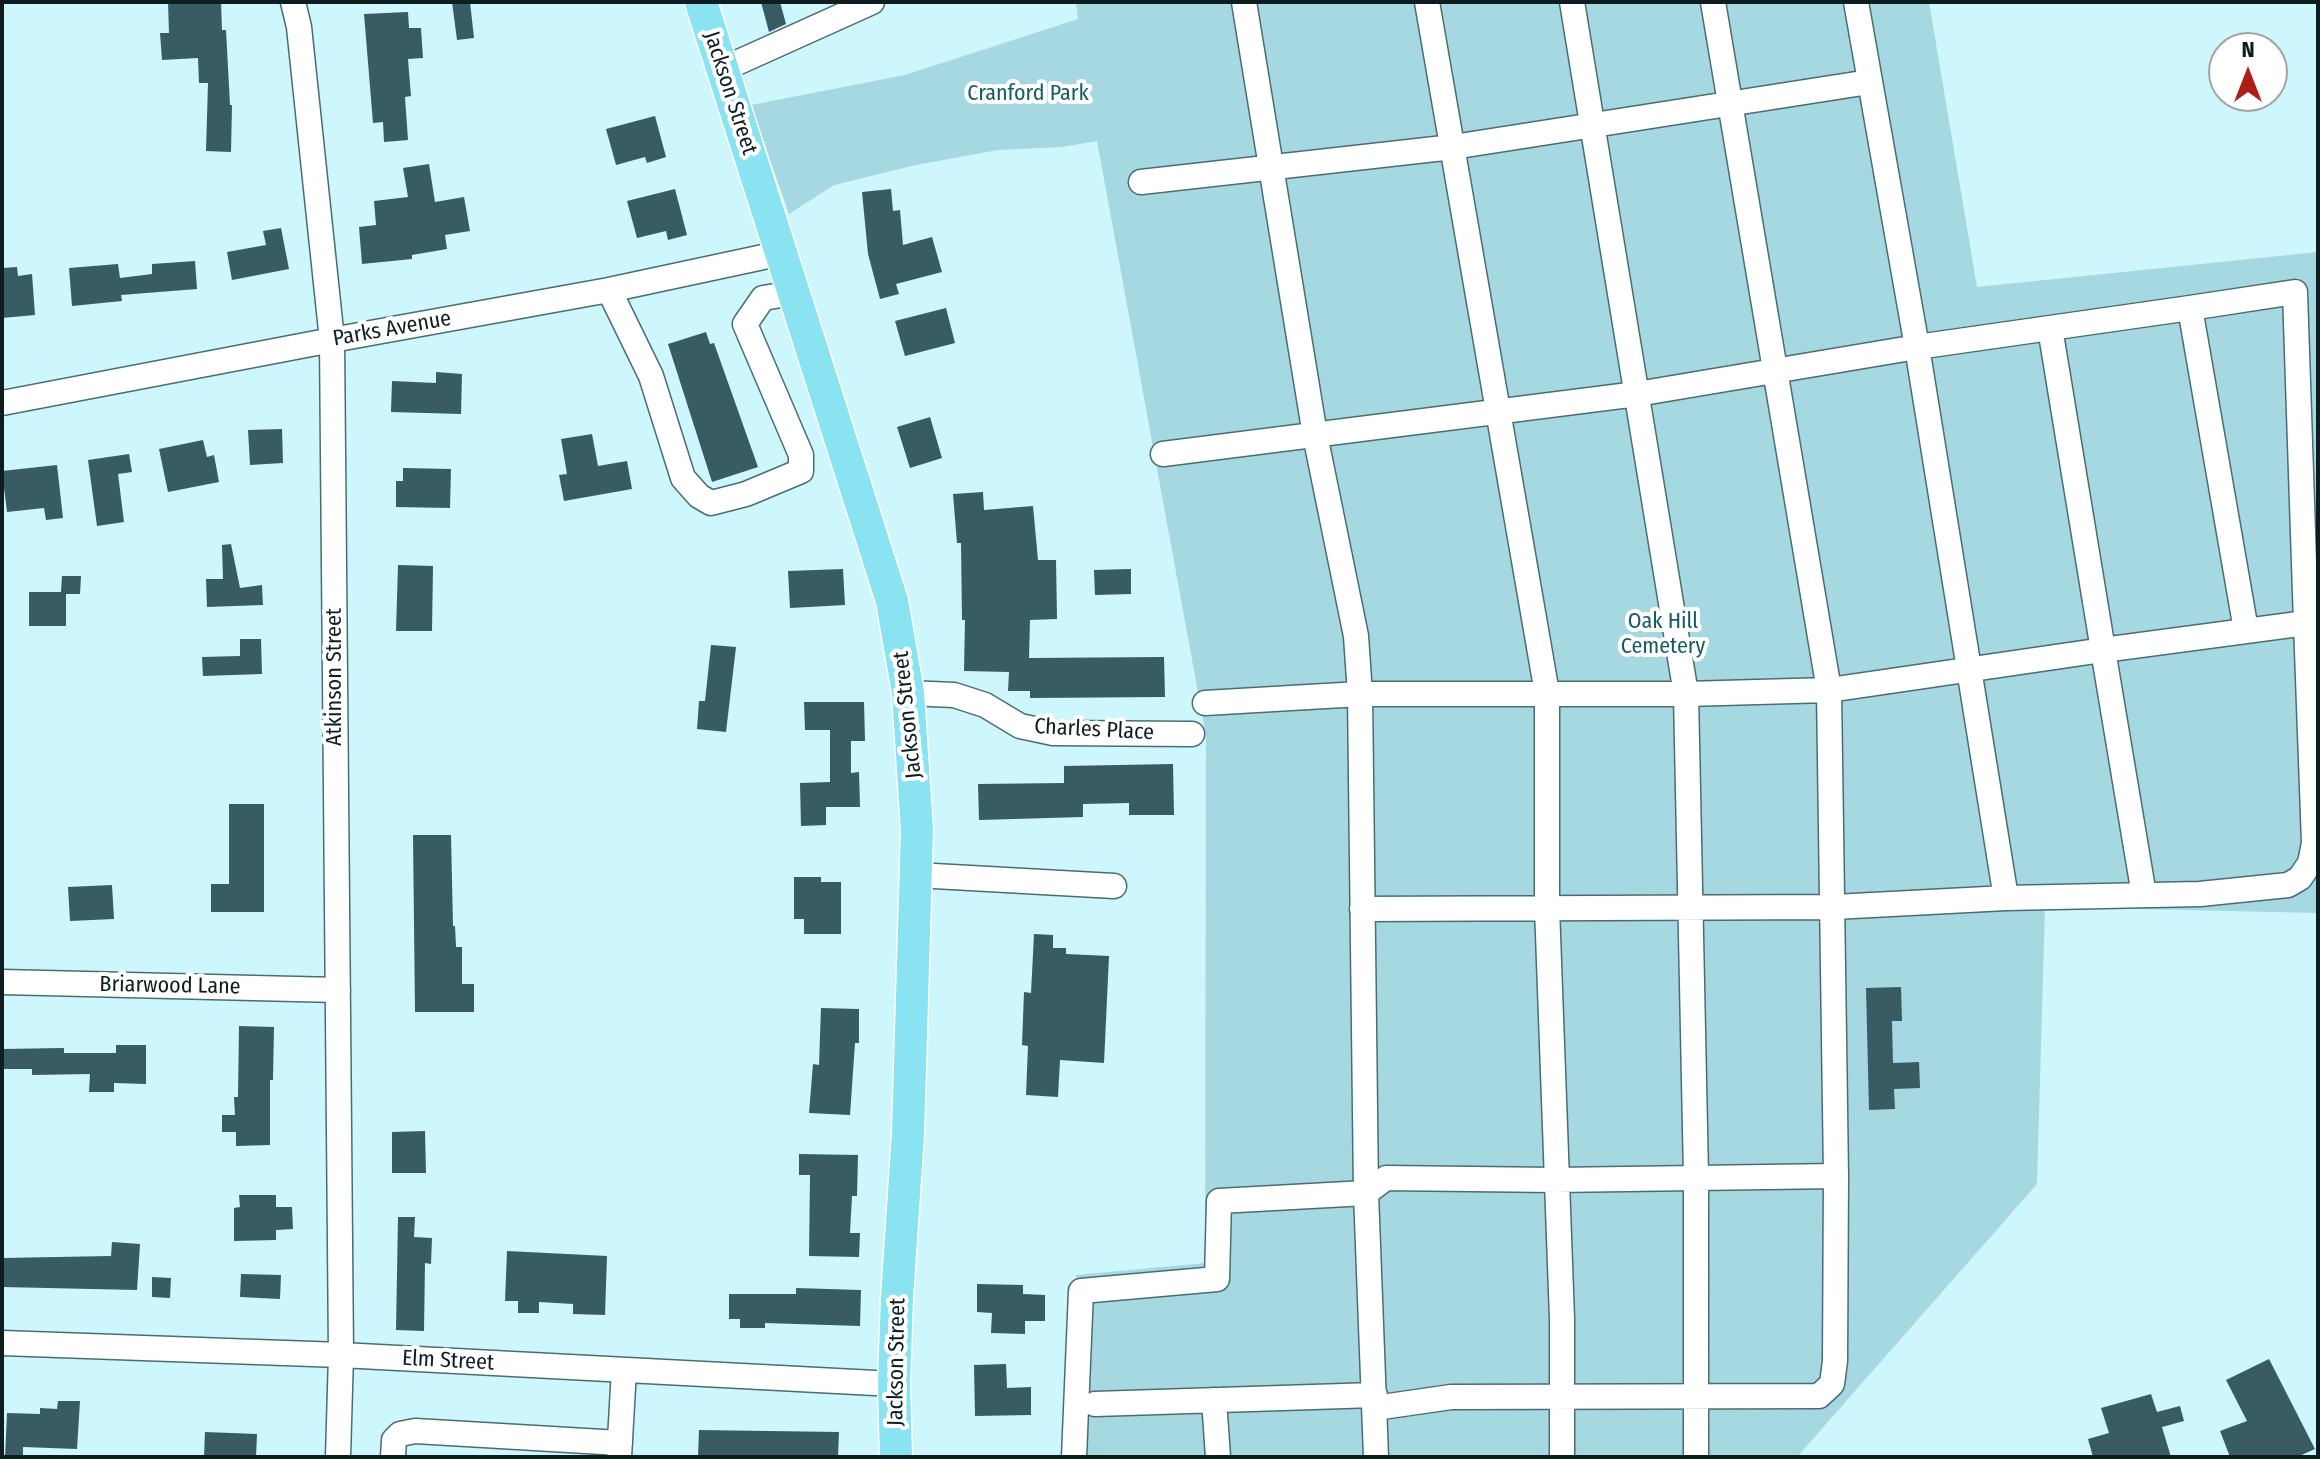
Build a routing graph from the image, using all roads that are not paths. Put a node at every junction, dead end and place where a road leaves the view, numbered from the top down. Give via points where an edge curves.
1 (293, 2) edge
2 (701, 2) edge
3 (872, 2) edge
4 (1244, 2) edge
5 (1427, 2) edge
6 (1572, 2) edge
7 (1713, 2) edge
8 (1856, 2) edge
9 (721, 70) junction
10 (1869, 82) junction
11 (1731, 104) junction
12 (1592, 126) junction
13 (1453, 147) junction
14 (1271, 166) junction
15 (1141, 182) dead end
16 (782, 253) junction
17 (609, 290) junction
18 (794, 293) junction
19 (2190, 308) junction
20 (2050, 328) junction
21 (332, 340) junction
22 (1917, 347) junction
23 (1777, 373) junction
24 (1637, 394) junction
25 (2, 403) edge
26 (1499, 412) junction
27 (1315, 435) junction
28 (1163, 454) dead end
29 (2306, 623) junction
30 (2246, 630) junction
31 (2103, 650) junction
32 (1970, 669) junction
33 (1829, 690) junction
34 (908, 693) junction
35 (1547, 693) junction
36 (1360, 694) junction
37 (1686, 694) junction
38 (1205, 703) dead end
39 (1192, 734) dead end
40 (916, 875) junction
41 (1114, 886) dead end
42 (2144, 895) junction
43 (2006, 898) junction
44 (1691, 906) junction
45 (1547, 907) junction
46 (1834, 907) junction
47 (1362, 909) junction
48 (2, 982) edge
49 (338, 990) junction
50 (1696, 1176) junction
51 (1836, 1176) junction
52 (1555, 1180) junction
53 (1366, 1193) junction
54 (2, 1343) edge
55 (341, 1355) junction
56 (624, 1370) junction
57 (894, 1384) junction
58 (1563, 1395) junction
59 (1695, 1396) junction
60 (1214, 1400) junction
61 (1375, 1402) junction
62 (1095, 1404) dead end
63 (620, 1450) edge
64 (338, 1457) edge
65 (393, 1457) edge
66 (896, 1457) edge
67 (1074, 1457) edge
68 (1218, 1457) edge
69 (1376, 1457) edge
70 (1562, 1457) edge
71 (1696, 1457) edge

1 - 21 street, Atkinson Street
2 - 9 main road, Jackson Street
3 - 9 street
4 - 14 street
5 - 13 street
6 - 12 street
7 - 11 street
8 - 10 street
9 - 16 main road, Jackson Street
10 - 11 street
10 - 22 street
11 - 12 street
11 - 23 street
12 - 13 street
12 - 24 street
13 - 14 street
13 - 26 street
14 - 15 street
14 - 27 street
16 - 17 street, Parks Avenue
16 - 18 main road, Jackson Street
17 - 18 street via 651,376 683,478 711,503 801,471 801,455 745,324 763,298
17 - 21 street, Parks Avenue
18 - 34 main road, Jackson Street via 892,601
19 - 20 street
19 - 29 street via 2295,292
19 - 30 street
20 - 22 street
20 - 31 street
21 - 25 street, Parks Avenue
21 - 49 street, Atkinson Street
22 - 23 street
22 - 32 street
23 - 24 street
23 - 33 street
24 - 26 street
24 - 37 street
26 - 27 street
26 - 35 street
27 - 28 street
27 - 36 street via 1356,636
29 - 30 street
29 - 42 street via 2314,843 2310,863 2288,885
30 - 31 street
31 - 32 street
31 - 42 street
32 - 33 street
32 - 43 street
33 - 37 street
33 - 46 street
34 - 39 street, Charles Place via 954,695 985,705 1020,726 1053,733
34 - 40 main road, Jackson Street
35 - 36 street
35 - 37 street
35 - 45 street
36 - 38 street
36 - 47 street
37 - 44 street
40 - 41 street
40 - 57 main road, Jackson Street
42 - 43 street
43 - 46 street
44 - 45 street
44 - 46 street
44 - 50 street
45 - 47 street
45 - 52 street
46 - 51 street
47 - 53 street
48 - 49 street, Briarwood Lane
49 - 55 street, Atkinson Street
50 - 51 street
50 - 52 street
50 - 59 street
51 - 59 street via 1832,1384 1819,1396
52 - 53 street via 1386,1178
52 - 58 street
53 - 61 street
53 - 67 street via 1219,1201 1217,1279 1081,1291
54 - 55 street, Elm Street
55 - 56 street, Elm Street
55 - 64 street, Atkinson Street
56 - 57 street, Elm Street
56 - 63 street
57 - 66 main road, Jackson Street
58 - 59 street
58 - 61 street
58 - 70 street
59 - 71 street
60 - 61 street
60 - 62 street
60 - 68 street
61 - 69 street
63 - 65 street via 415,1431 394,1440

